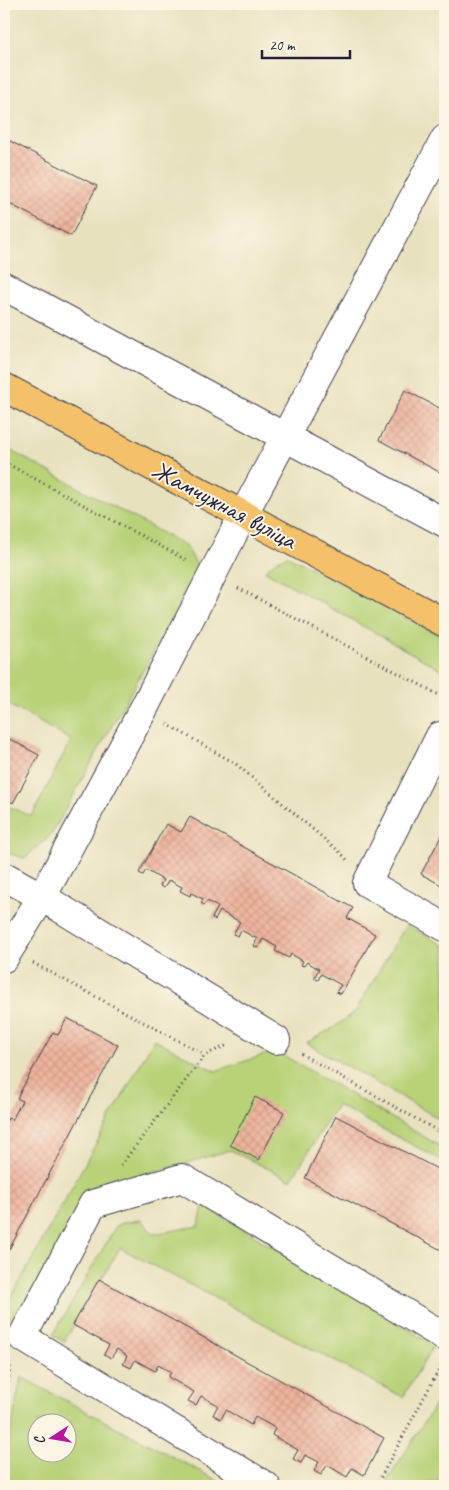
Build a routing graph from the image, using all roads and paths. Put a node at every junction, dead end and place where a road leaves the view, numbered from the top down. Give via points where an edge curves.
1 (445, 138) edge
2 (4, 286) edge
3 (4, 387) edge
4 (285, 437) junction
5 (243, 515) junction
6 (445, 523) edge
7 (445, 623) edge
8 (143, 710) junction
9 (440, 736) dead end
10 (4, 876) edge
11 (367, 883) junction
12 (42, 897) junction
13 (445, 927) edge
14 (6, 954) edge
15 (276, 1040) joint
16 (205, 1055) dead end
17 (445, 1135) edge
18 (445, 1337) edge
19 (13, 1356) dead end
20 (445, 1358) edge
21 (4, 1407) edge
22 (266, 1486) edge
23 (376, 1486) edge

1 - 4 lane
2 - 4 lane
3 - 5 main road, Жамчужная вуліца
4 - 5 lane
4 - 6 lane
5 - 7 main road, Жамчужная вуліца
5 - 8 lane
8 - 11 path via 236,764 342,854
8 - 12 lane
9 - 11 lane
10 - 12 lane
11 - 13 lane
12 - 14 lane
12 - 15 lane
14 - 16 path
15 - 17 path
18 - 22 lane via 182,1178 93,1204 22,1337
19 - 21 path
20 - 23 path

